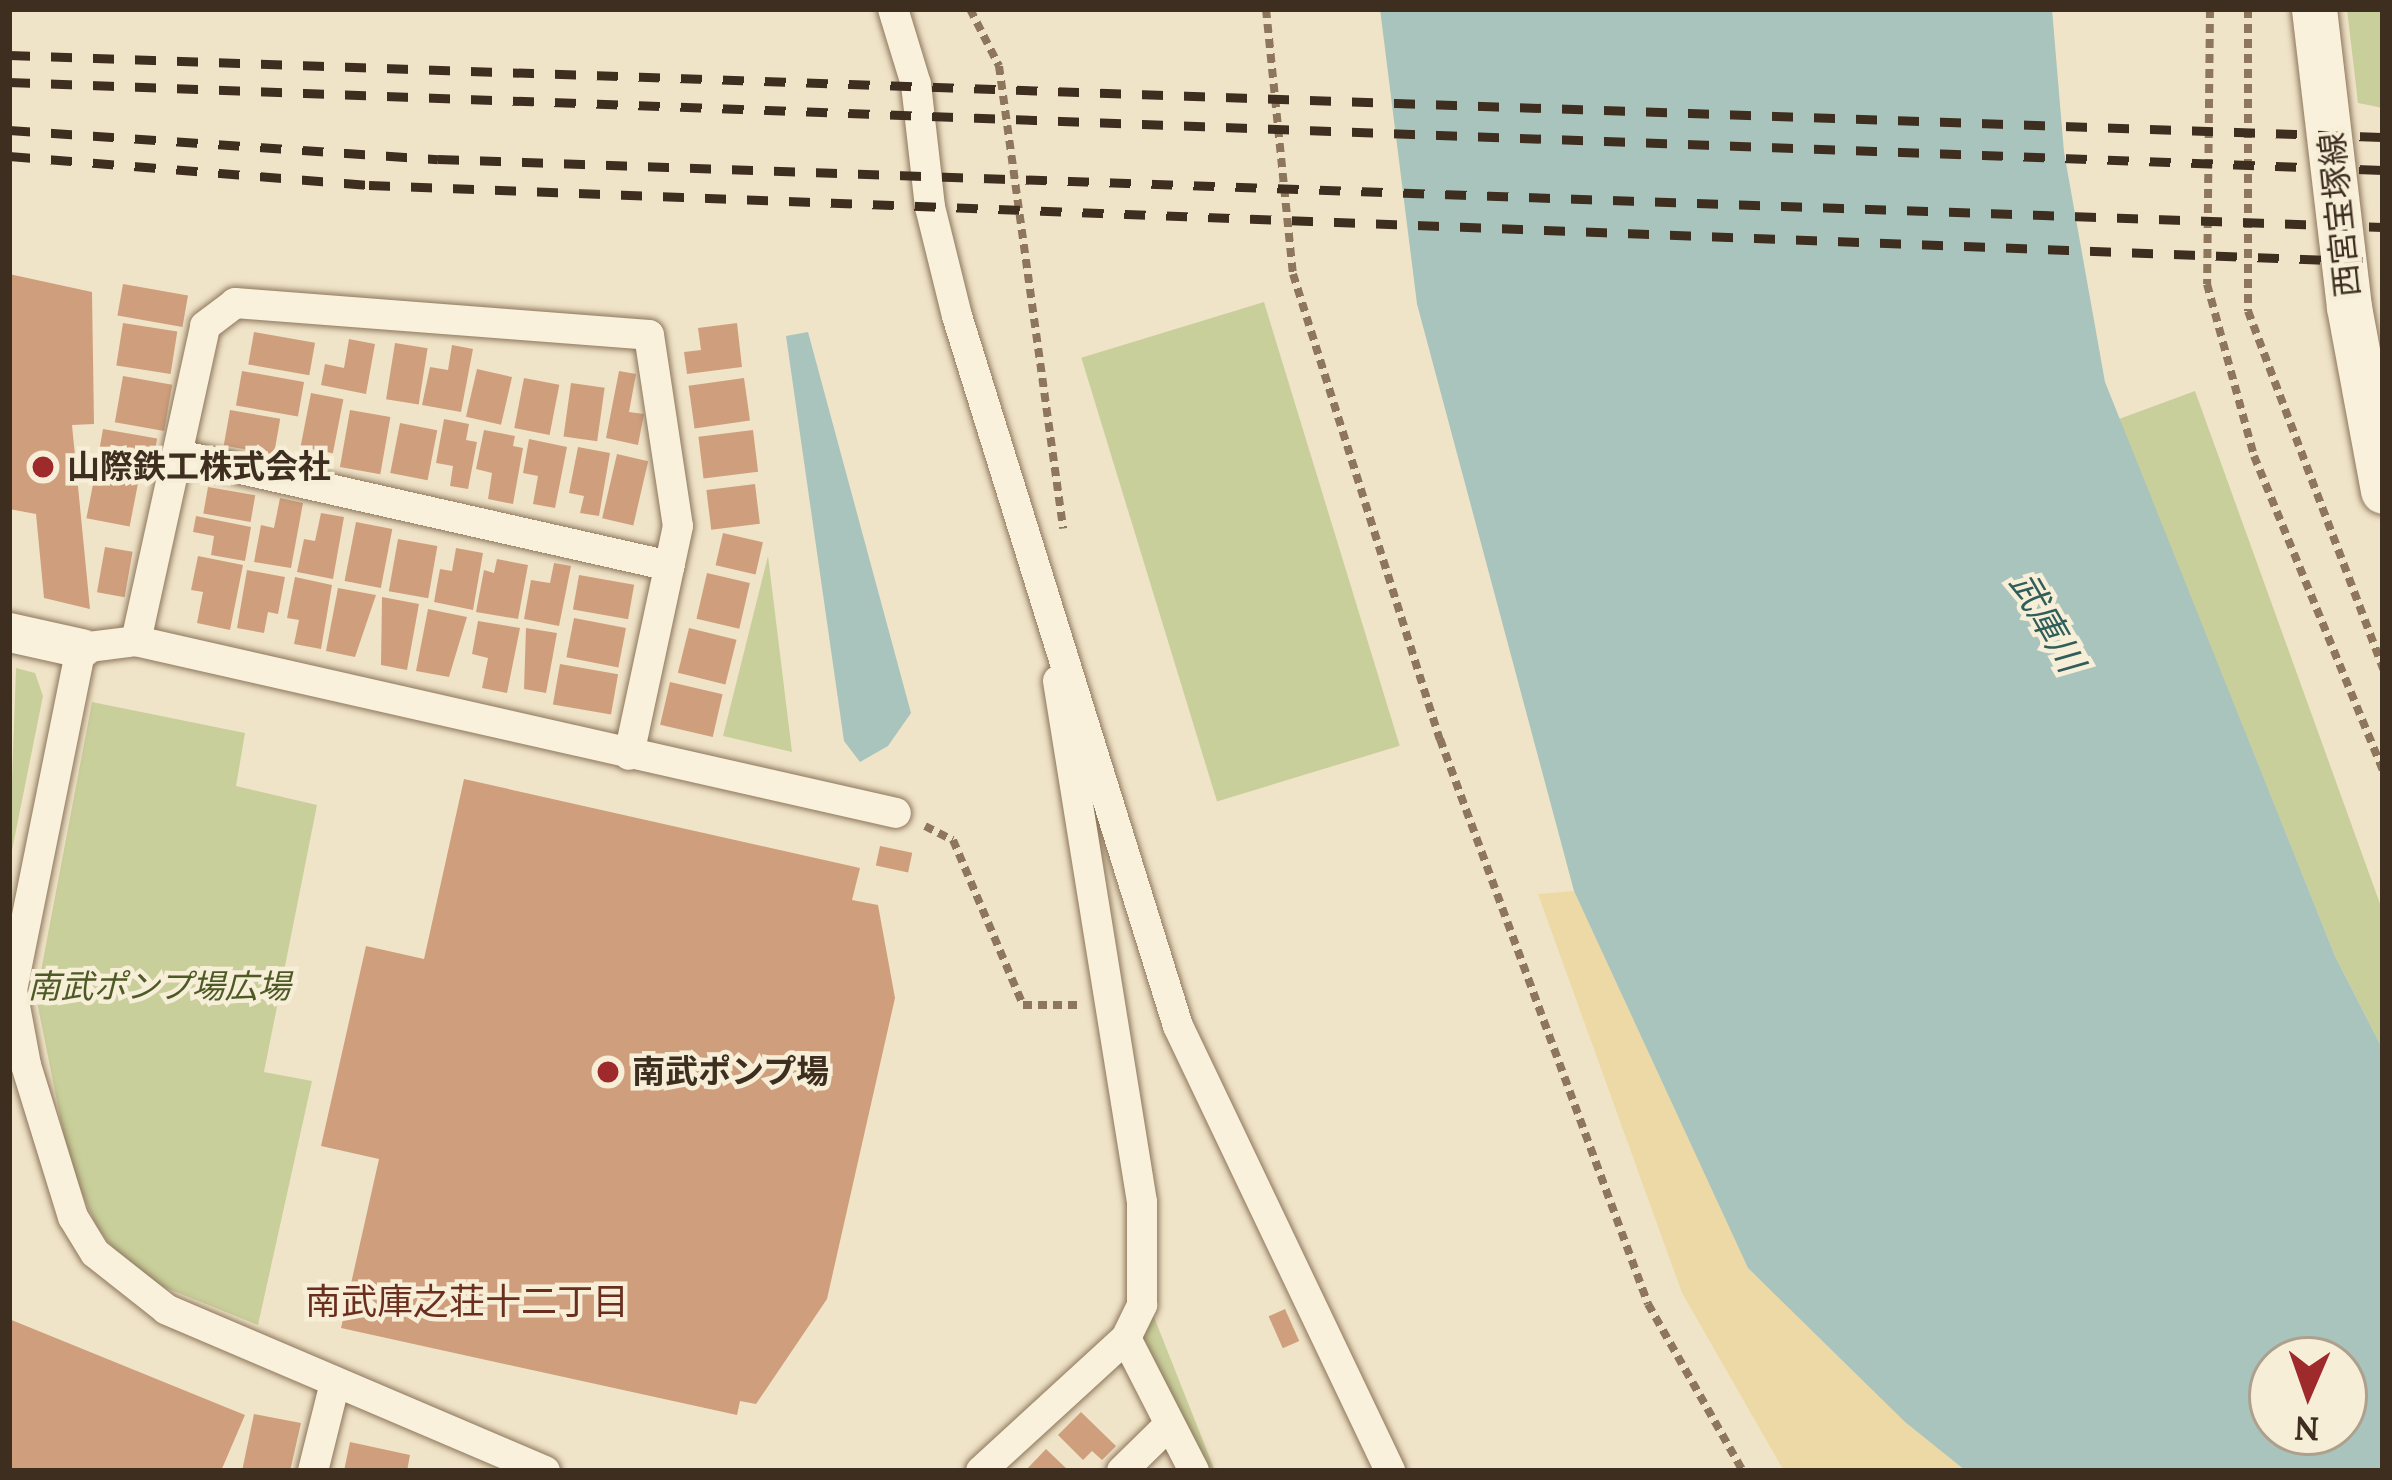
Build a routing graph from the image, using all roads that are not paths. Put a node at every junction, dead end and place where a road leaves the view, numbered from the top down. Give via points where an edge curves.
1 (893, 9) edge
2 (2314, 9) edge
3 (179, 454) junction
4 (2383, 491) edge
5 (670, 566) junction
6 (1049, 606) junction
7 (9, 632) edge
8 (136, 641) junction
9 (81, 648) junction
10 (629, 755) junction
11 (896, 813) road end
12 (1126, 1338) junction
13 (335, 1383) junction
14 (1169, 1425) junction
15 (313, 1471) edge
16 (545, 1471) edge
17 (982, 1471) edge
18 (1122, 1471) edge
19 (1194, 1471) edge
20 (1390, 1471) edge

1 - 6 street via 916,84 930,207 957,316
2 - 4 main road, 西宮宝塚線 via 2349,307
3 - 5 street
3 - 5 street via 206,326 235,303 649,335 678,526
3 - 8 street
5 - 10 street
6 - 12 street via 1144,1241 1142,1305
6 - 20 street via 1178,1026
7 - 9 street
8 - 9 street
8 - 10 street
9 - 13 street via 12,989 55,1164 95,1253 129,1286
10 - 11 street
12 - 14 street
12 - 17 street
13 - 15 street
13 - 16 street
14 - 18 street
14 - 19 street

